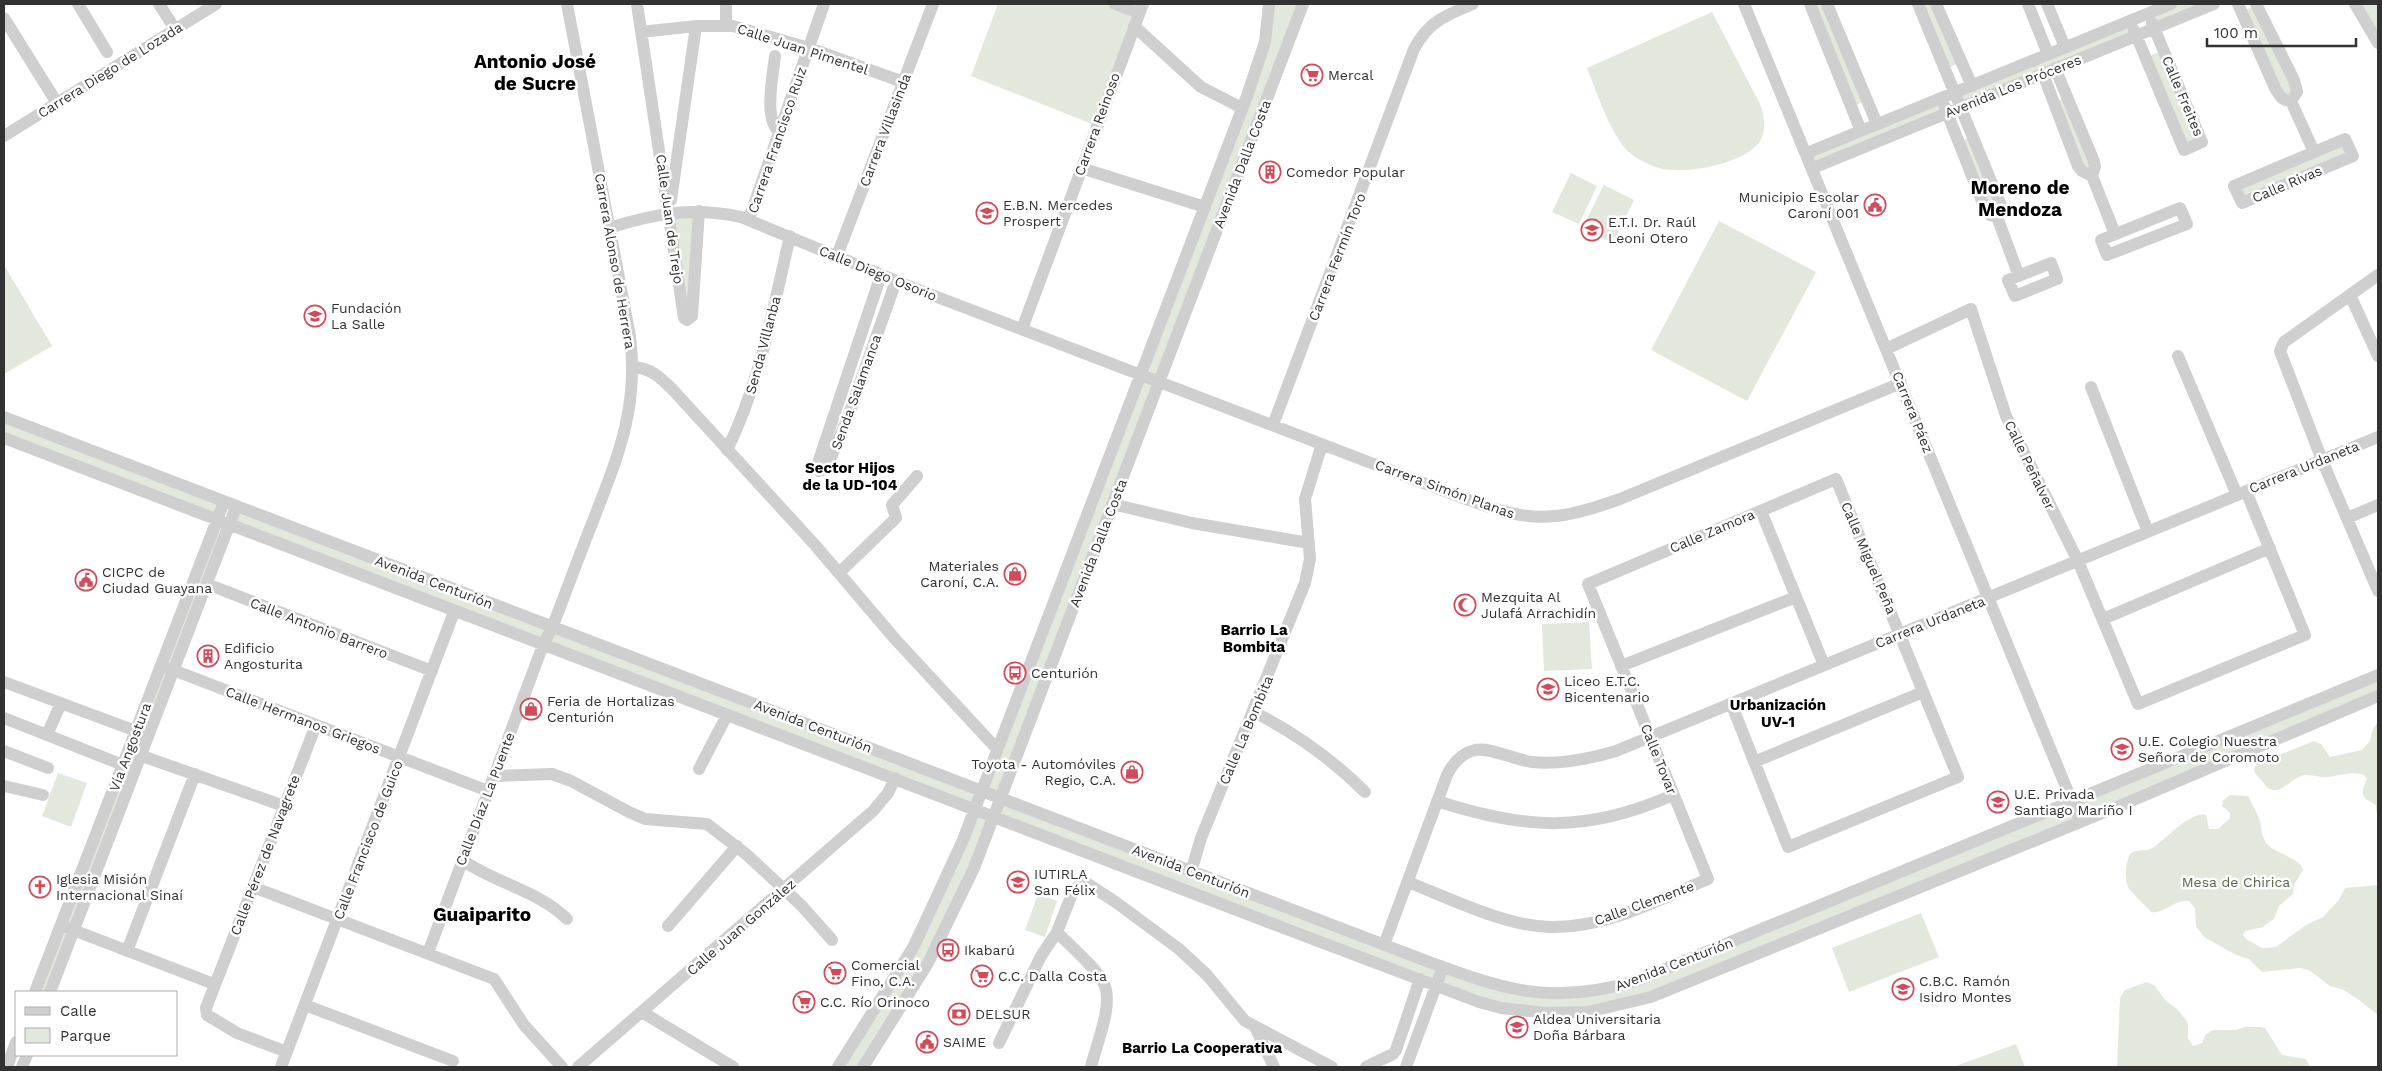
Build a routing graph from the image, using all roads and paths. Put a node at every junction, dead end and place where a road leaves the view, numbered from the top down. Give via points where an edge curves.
1 (78, 4) edge
2 (159, 4) edge
3 (216, 4) edge
4 (567, 4) edge
5 (636, 4) edge
6 (726, 4) edge
7 (824, 4) edge
8 (933, 4) edge
9 (1115, 4) edge
10 (1268, 4) edge
11 (1303, 4) edge
12 (1473, 4) edge
13 (1744, 4) edge
14 (1810, 4) edge
15 (1827, 4) edge
16 (1918, 4) edge
17 (1936, 4) edge
18 (2028, 4) edge
19 (2047, 4) edge
20 (2171, 4) edge
21 (2214, 4) edge
22 (2238, 4) edge
23 (2256, 4) edge
24 (2355, 4) edge
25 (1141, 8) edge
26 (2148, 13) junction
27 (4, 18) edge
28 (2130, 20) junction
29 (726, 25) junction
30 (696, 26) junction
31 (1134, 26) junction
32 (2154, 28) junction
33 (175, 29) junction
34 (641, 32) junction
35 (2136, 36) junction
36 (2378, 43) edge
37 (2065, 47) junction
38 (809, 48) junction
39 (107, 52) dead end
40 (2048, 54) junction
41 (775, 56) dead end
42 (2056, 68) junction
43 (2043, 74) junction
44 (903, 82) junction
45 (1972, 86) junction
46 (1956, 92) junction
47 (1942, 98) junction
48 (2291, 100) junction
49 (57, 103) junction
50 (1962, 107) junction
51 (1242, 108) junction
52 (1948, 113) junction
53 (1877, 124) junction
54 (1862, 131) junction
55 (780, 132) junction
56 (4, 136) edge
57 (2314, 152) junction
58 (1807, 153) junction
59 (1081, 168) junction
60 (1813, 168) junction
61 (2092, 176) junction
62 (1204, 207) junction
63 (699, 211) junction
64 (669, 212) junction
65 (1997, 217) junction
66 (749, 219) junction
67 (609, 228) junction
68 (2115, 234) junction
69 (790, 236) junction
70 (837, 256) junction
71 (881, 275) junction
72 (2378, 275) edge
73 (2019, 276) dead end
74 (896, 281) junction
75 (2350, 295) junction
76 (1022, 329) junction
77 (1886, 349) junction
78 (2178, 356) dead end
79 (2378, 356) edge
80 (632, 367) junction
81 (1141, 374) junction
82 (1159, 381) junction
83 (1901, 383) junction
84 (2091, 387) dead end
85 (4, 417) edge
86 (1273, 425) junction
87 (2378, 437) edge
88 (4, 438) edge
89 (1322, 444) junction
90 (727, 450) junction
91 (2322, 460) junction
92 (917, 476) dead end
93 (1836, 479) joint
94 (2242, 493) junction
95 (224, 502) junction
96 (1112, 504) junction
97 (2378, 505) edge
98 (236, 507) junction
99 (1761, 510) junction
100 (198, 513) junction
101 (2347, 518) junction
102 (217, 520) junction
103 (229, 525) junction
104 (2148, 532) junction
105 (251, 534) junction
106 (224, 539) junction
107 (208, 542) junction
108 (1309, 543) junction
109 (2270, 548) junction
110 (2078, 561) junction
111 (839, 573) junction
112 (207, 584) junction
113 (1588, 584) joint
114 (2378, 592) edge
115 (1796, 597) junction
116 (1988, 598) junction
117 (454, 612) junction
118 (2103, 618) junction
119 (552, 628) junction
120 (1900, 634) junction
121 (543, 645) junction
122 (161, 665) junction
123 (1824, 665) junction
124 (1621, 666) junction
125 (174, 670) junction
126 (432, 672) junction
127 (2378, 675) edge
128 (4, 682) edge
129 (1924, 692) junction
130 (2378, 696) edge
131 (61, 703) junction
132 (1731, 703) junction
133 (1254, 712) junction
134 (727, 715) junction
135 (4, 718) edge
136 (316, 725) junction
137 (136, 731) junction
138 (47, 735) junction
139 (1650, 738) junction
140 (997, 749) junction
141 (4, 752) edge
142 (142, 756) junction
143 (399, 757) junction
144 (1754, 762) junction
145 (123, 765) junction
146 (48, 768) dead end
147 (699, 769) dead end
148 (195, 774) junction
149 (494, 776) junction
150 (895, 778) junction
151 (4, 786) edge
152 (488, 791) junction
153 (981, 791) junction
154 (1365, 792) dead end
155 (43, 795) dead end
156 (1673, 795) junction
157 (1000, 798) junction
158 (1438, 801) junction
159 (2072, 803) junction
160 (284, 806) junction
161 (975, 809) junction
162 (993, 816) junction
163 (2080, 821) junction
164 (736, 846) junction
165 (462, 860) junction
166 (1190, 872) junction
167 (1708, 879) joint
168 (1408, 882) junction
169 (252, 887) junction
170 (784, 890) junction
171 (338, 919) junction
172 (567, 919) dead end
173 (61, 925) junction
174 (668, 926) dead end
175 (74, 930) junction
176 (1057, 932) junction
177 (832, 940) dead end
178 (1384, 945) junction
179 (127, 951) junction
180 (428, 954) junction
181 (1444, 967) junction
182 (1420, 979) junction
183 (214, 984) junction
184 (1436, 986) junction
185 (35, 991) edge
186 (50, 991) edge
187 (305, 1005) junction
188 (642, 1012) junction
189 (1256, 1029) junction
190 (999, 1043) dead end
191 (15, 1044) edge
192 (287, 1052) junction
193 (453, 1061) dead end
194 (6, 1067) edge
195 (281, 1067) edge
196 (562, 1067) edge
197 (578, 1067) edge
198 (733, 1067) edge
199 (838, 1067) edge
200 (863, 1067) edge
201 (1091, 1067) edge
202 (1274, 1067) edge
203 (1332, 1067) edge
204 (1366, 1067) edge
205 (1406, 1067) edge

1 - 39 street
2 - 33 street
3 - 33 street, Carrera Diego de Lozada
4 - 67 street, Carrera Alonso de Herrera
5 - 34 street, Calle Juan de Trejo
6 - 29 street
7 - 38 street, Carrera Francisco Ruiz
8 - 44 street, Carrera Villasinda
9 - 25 street
10 - 51 street, Avenida Dalla Costa via 1265,42
11 - 82 street, Avenida Dalla Costa
12 - 86 street, Carrera Fermín Toro via 1438,20 1414,49
13 - 58 street, Carrera Páez
14 - 54 street
15 - 53 street
16 - 46 street
17 - 45 street
18 - 40 street
19 - 37 street
20 - 26 street, Avenida Los Próceres
21 - 32 street, Avenida Los Próceres
22 - 48 street, Calle Rivas via 2275,88 2281,98
23 - 48 street, Calle Rivas via 2294,80 2297,92
24 - 36 street
25 - 31 street, Carrera Reinoso
26 - 28 street, Avenida Los Próceres
26 - 32 street, Calle Freites
27 - 49 street
28 - 35 street, Calle Freites
28 - 37 street, Avenida Los Próceres
29 - 30 street, Calle Juan Pimentel
29 - 38 street, Calle Juan Pimentel
30 - 34 street, Calle Juan Pimentel
30 - 64 street
31 - 51 street via 1201,87
31 - 59 street, Carrera Reinoso
32 - 35 street, Avenida Los Próceres
32 - 35 street, Calle Freites via 2202,142 2184,150
33 - 49 street, Carrera Diego de Lozada
34 - 64 street, Calle Juan de Trejo
35 - 42 street, Avenida Los Próceres
37 - 40 street, Avenida Los Próceres
38 - 44 street, Calle Juan Pimentel
38 - 55 street, Carrera Francisco Ruiz
40 - 45 street, Avenida Los Próceres
41 - 55 street via 770,115 774,128
42 - 43 street, Avenida Los Próceres
42 - 61 street via 2093,159
43 - 50 street, Avenida Los Próceres
43 - 61 street via 2078,166
44 - 70 street, Carrera Villasinda
45 - 46 street, Avenida Los Próceres
46 - 47 street, Avenida Los Próceres
46 - 50 street
47 - 52 street
47 - 53 street, Avenida Los Próceres
48 - 57 street, Calle Rivas
49 - 56 street, Carrera Diego de Lozada
50 - 52 street, Avenida Los Próceres
50 - 65 street via 2002,209
51 - 62 street, Avenida Dalla Costa
52 - 60 street, Avenida Los Próceres
52 - 65 street via 1986,211
53 - 54 street, Avenida Los Próceres
54 - 58 street, Avenida Los Próceres
55 - 66 street, Carrera Francisco Ruiz
57 - 57 street, Calle Rivas via 2234,186 2242,203 2353,156 2345,139
58 - 60 street, Carrera Páez
59 - 62 street
59 - 76 street, Carrera Reinoso
60 - 77 street, Carrera Páez
61 - 68 street
62 - 81 street, Avenida Dalla Costa
63 - 64 street, Calle Diego Osorio
63 - 64 street, Calle Juan de Trejo via 692,316 687,320 684,318
63 - 66 street, Calle Diego Osorio
64 - 67 street, Calle Diego Osorio
65 - 73 street
66 - 69 street, Calle Diego Osorio
67 - 80 street, Carrera Alonso de Herrera via 630,336
68 - 68 street via 2101,240 2107,255 2187,223 2180,208
69 - 70 street, Calle Diego Osorio
69 - 90 street, Senda Villanba via 756,376
70 - 71 street, Calle Diego Osorio
71 - 74 street, Calle Diego Osorio
71 - 74 street, Senda Salamanca via 834,412 817,466 819,470 826,469 848,417
72 - 75 street
74 - 76 street, Calle Diego Osorio
75 - 79 street
75 - 91 street via 2281,347 2281,356
76 - 81 street, Calle Diego Osorio
77 - 83 street, Carrera Páez
77 - 110 street, Calle Peñalver via 1971,309 2006,416
78 - 94 street
80 - 90 street via 647,368 661,378
80 - 119 street, Carrera Alonso de Herrera via 624,438
81 - 82 street, Calle Diego Osorio
81 - 140 street, Avenida Dalla Costa
82 - 86 street, Carrera Simón Planas
82 - 96 street, Avenida Dalla Costa
83 - 89 street, Carrera Simón Planas via 1620,499 1562,516 1531,518 1492,509
83 - 116 street, Carrera Páez
84 - 104 street
85 - 95 street, Avenida Centurión
86 - 89 street, Carrera Simón Planas
87 - 91 street, Carrera Urdaneta
88 - 100 street, Avenida Centurión
89 - 108 street, Calle La Bombita via 1305,500
90 - 111 street
91 - 94 street, Carrera Urdaneta
91 - 101 street
92 - 111 street via 892,506 896,518
93 - 99 street, Calle Zamora
93 - 120 street, Calle Miguel Peña
94 - 104 street, Carrera Urdaneta
94 - 109 street
95 - 98 street, Avenida Centurión
95 - 102 street, Vía Angostura
96 - 108 street via 1192,523
96 - 157 street, Avenida Dalla Costa
97 - 101 street
98 - 103 street, Vía Angostura
98 - 119 street, Avenida Centurión
99 - 113 street, Calle Zamora
99 - 115 street
100 - 102 street, Avenida Centurión
100 - 107 street via 206,524
101 - 114 street
102 - 103 street, Avenida Centurión
102 - 107 street, Vía Angostura
103 - 105 street, Avenida Centurión
103 - 106 street, Vía Angostura
104 - 110 street, Carrera Urdaneta
105 - 106 street via 236,534
105 - 117 street, Avenida Centurión
106 - 112 street, Vía Angostura
107 - 122 street, Vía Angostura
108 - 133 street, Calle La Bombita via 1309,570 1303,591
109 - 118 street
109 - 118 street, Calle Peñalver via 2306,635 2138,704
110 - 116 street, Carrera Urdaneta
110 - 118 street, Calle Peñalver
111 - 140 street via 895,640
112 - 125 street, Vía Angostura
112 - 126 street, Calle Antonio Barrero
113 - 124 street, Calle Tovar
115 - 123 street
115 - 124 street
116 - 120 street, Carrera Urdaneta
116 - 159 street, Carrera Páez
117 - 121 street, Avenida Centurión
117 - 126 street, Calle Francisco de Guico
119 - 121 street, Carrera Alonso de Herrera
119 - 153 street, Avenida Centurión
120 - 123 street, Carrera Urdaneta
120 - 129 street, Calle Miguel Peña
121 - 134 street, Avenida Centurión
121 - 149 street, Calle Díaz La Puente
122 - 125 street, Calle Hermanos Griegos
122 - 137 street, Vía Angostura
123 - 132 street, Carrera Urdaneta
124 - 139 street, Calle Tovar
125 - 136 street, Calle Hermanos Griegos
125 - 142 street, Vía Angostura
126 - 143 street, Calle Francisco de Guico
127 - 159 street, Avenida Centurión
128 - 131 street
129 - 144 street
129 - 144 street, Calle Miguel Peña via 1958,777 1788,847
130 - 163 street, Avenida Centurión
131 - 137 street
131 - 138 street
132 - 139 street, Carrera Urdaneta
132 - 144 street
133 - 154 street via 1311,746
133 - 166 street, Calle La Bombita
134 - 147 street
134 - 150 street, Avenida Centurión
135 - 138 street
136 - 143 street, Calle Hermanos Griegos
136 - 160 street, Calle Pérez de Navagrete
137 - 145 street, Vía Angostura
138 - 145 street
139 - 156 street, Calle Tovar
139 - 158 street, Carrera Urdaneta via 1616,751 1562,762 1533,762 1473,750 1461,756 1451,768
140 - 153 street, Avenida Dalla Costa
141 - 146 street
142 - 148 street
142 - 175 street, Vía Angostura
143 - 152 street, Calle Hermanos Griegos
143 - 171 street, Calle Francisco de Guico
145 - 173 street, Vía Angostura
148 - 160 street
148 - 179 street
149 - 152 street, Calle Díaz La Puente
149 - 164 street via 542,773 561,776 645,819 707,824
150 - 161 street, Avenida Centurión
150 - 170 street, Calle Juan González via 873,811
151 - 155 street
152 - 165 street, Calle Díaz La Puente
153 - 157 street, Avenida Centurión
153 - 161 street, Avenida Dalla Costa
156 - 158 street via 1612,817 1555,824 1490,817
156 - 167 street, Calle Tovar
157 - 162 street, Avenida Dalla Costa
157 - 166 street, Avenida Centurión
158 - 168 street
159 - 163 street, Carrera Páez
159 - 181 street, Avenida Centurión via 1616,987 1571,994 1530,992 1488,984
160 - 169 street, Calle Pérez de Navagrete
161 - 162 street, Avenida Centurión
161 - 199 street, Avenida Dalla Costa via 923,929
162 - 182 street, Avenida Centurión
162 - 200 street, Avenida Dalla Costa via 971,875 940,941
163 - 184 street, Avenida Centurión via 1631,1004 1588,1012 1538,1013 1486,1004
164 - 170 street
164 - 174 street
165 - 172 street via 493,879 555,907
165 - 180 street, Calle Díaz La Puente
166 - 178 street, Avenida Centurión
167 - 168 street, Calle Clemente via 1599,922 1549,927 1510,921
168 - 178 street
169 - 171 street
169 - 183 street, Calle Pérez de Navagrete
170 - 177 street
170 - 188 street, Calle Juan González
171 - 180 street
171 - 187 street, Calle Francisco de Guico
173 - 175 street
173 - 185 street, Vía Angostura
175 - 179 street
175 - 186 street, Vía Angostura
176 - 189 street via 1078,886 1088,884 1095,887 1179,949 1207,976 1238,1016
176 - 190 street via 1041,956
176 - 201 street via 1100,978 1106,990 1107,1009
178 - 181 street, Avenida Centurión
179 - 183 street
180 - 196 street via 494,979 524,1025
181 - 184 street
182 - 184 street, Avenida Centurión
182 - 204 street via 1396,1050
183 - 192 street, Calle Pérez de Navagrete via 207,1015 237,1033
184 - 205 street
187 - 192 street, Calle Francisco de Guico
187 - 193 street
188 - 197 street, Calle Juan González
188 - 198 street
189 - 202 street
189 - 203 street
191 - 194 street
192 - 195 street, Calle Francisco de Guico

